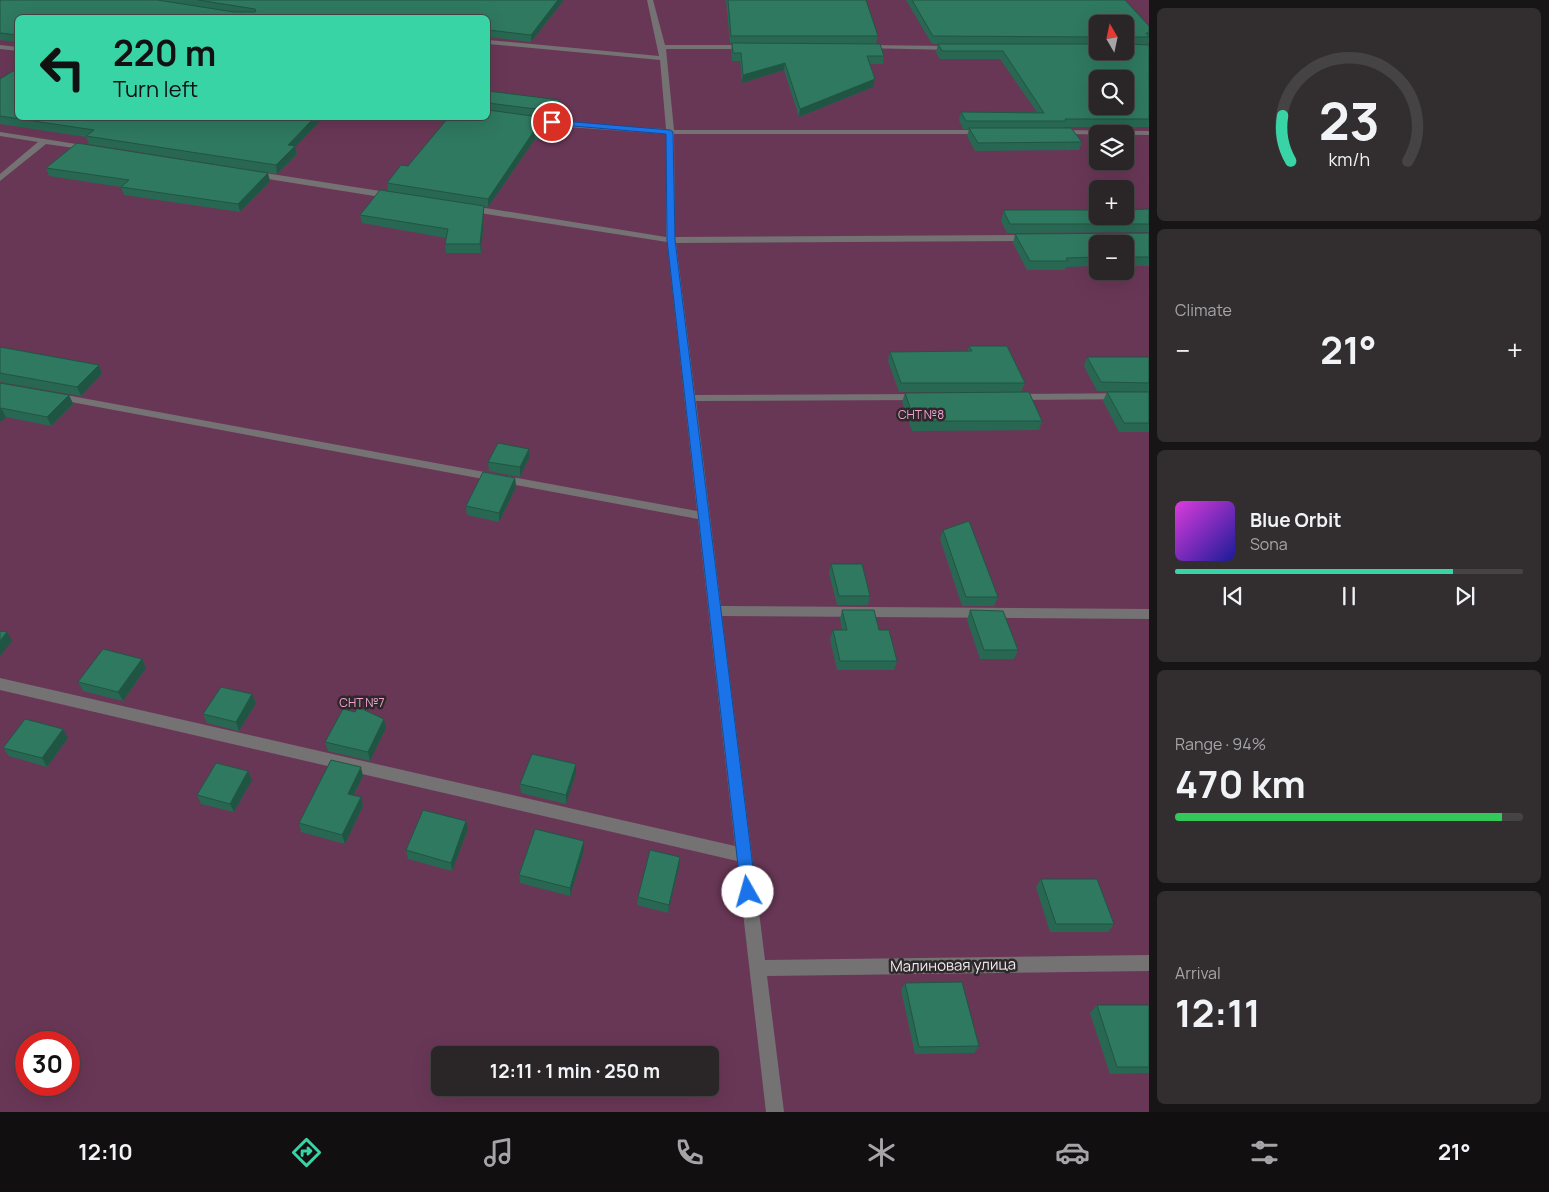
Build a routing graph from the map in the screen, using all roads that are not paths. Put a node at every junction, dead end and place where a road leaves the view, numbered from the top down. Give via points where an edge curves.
1 (648, 0) edge
2 (490, 42) edge
3 (0, 47) edge
4 (751, 47) edge
5 (860, 48) edge
6 (959, 48) edge
7 (15, 49) edge
8 (662, 52) junction
9 (523, 119) edge
10 (670, 132) junction
11 (989, 132) edge
12 (1049, 132) edge
13 (1149, 132) edge
14 (0, 134) edge
15 (44, 141) junction
16 (102, 150) edge
17 (240, 172) edge
18 (0, 178) edge
19 (406, 198) edge
20 (455, 206) edge
21 (1039, 238) edge
22 (671, 240) junction
23 (39, 393) edge
24 (1149, 396) edge
25 (929, 397) edge
26 (999, 397) edge
27 (690, 398) junction
28 (704, 516) junction
29 (715, 611) junction
30 (1149, 614) edge
31 (0, 684) edge
32 (744, 855) junction
33 (1149, 963) edge
34 (758, 968) junction
35 (775, 1112) edge

1 - 8 street
2 - 8 street
3 - 7 street
4 - 8 street
5 - 6 street
8 - 10 street
9 - 10 street
10 - 11 street
10 - 22 street
12 - 13 street
14 - 15 street
15 - 16 street
15 - 18 street
17 - 19 street
20 - 22 street
21 - 22 street
22 - 27 street
23 - 28 street
24 - 26 street
25 - 27 street
27 - 28 street
28 - 29 street
29 - 30 street
29 - 32 street
31 - 32 street
32 - 34 street
33 - 34 street, Малиновая улица
34 - 35 street

